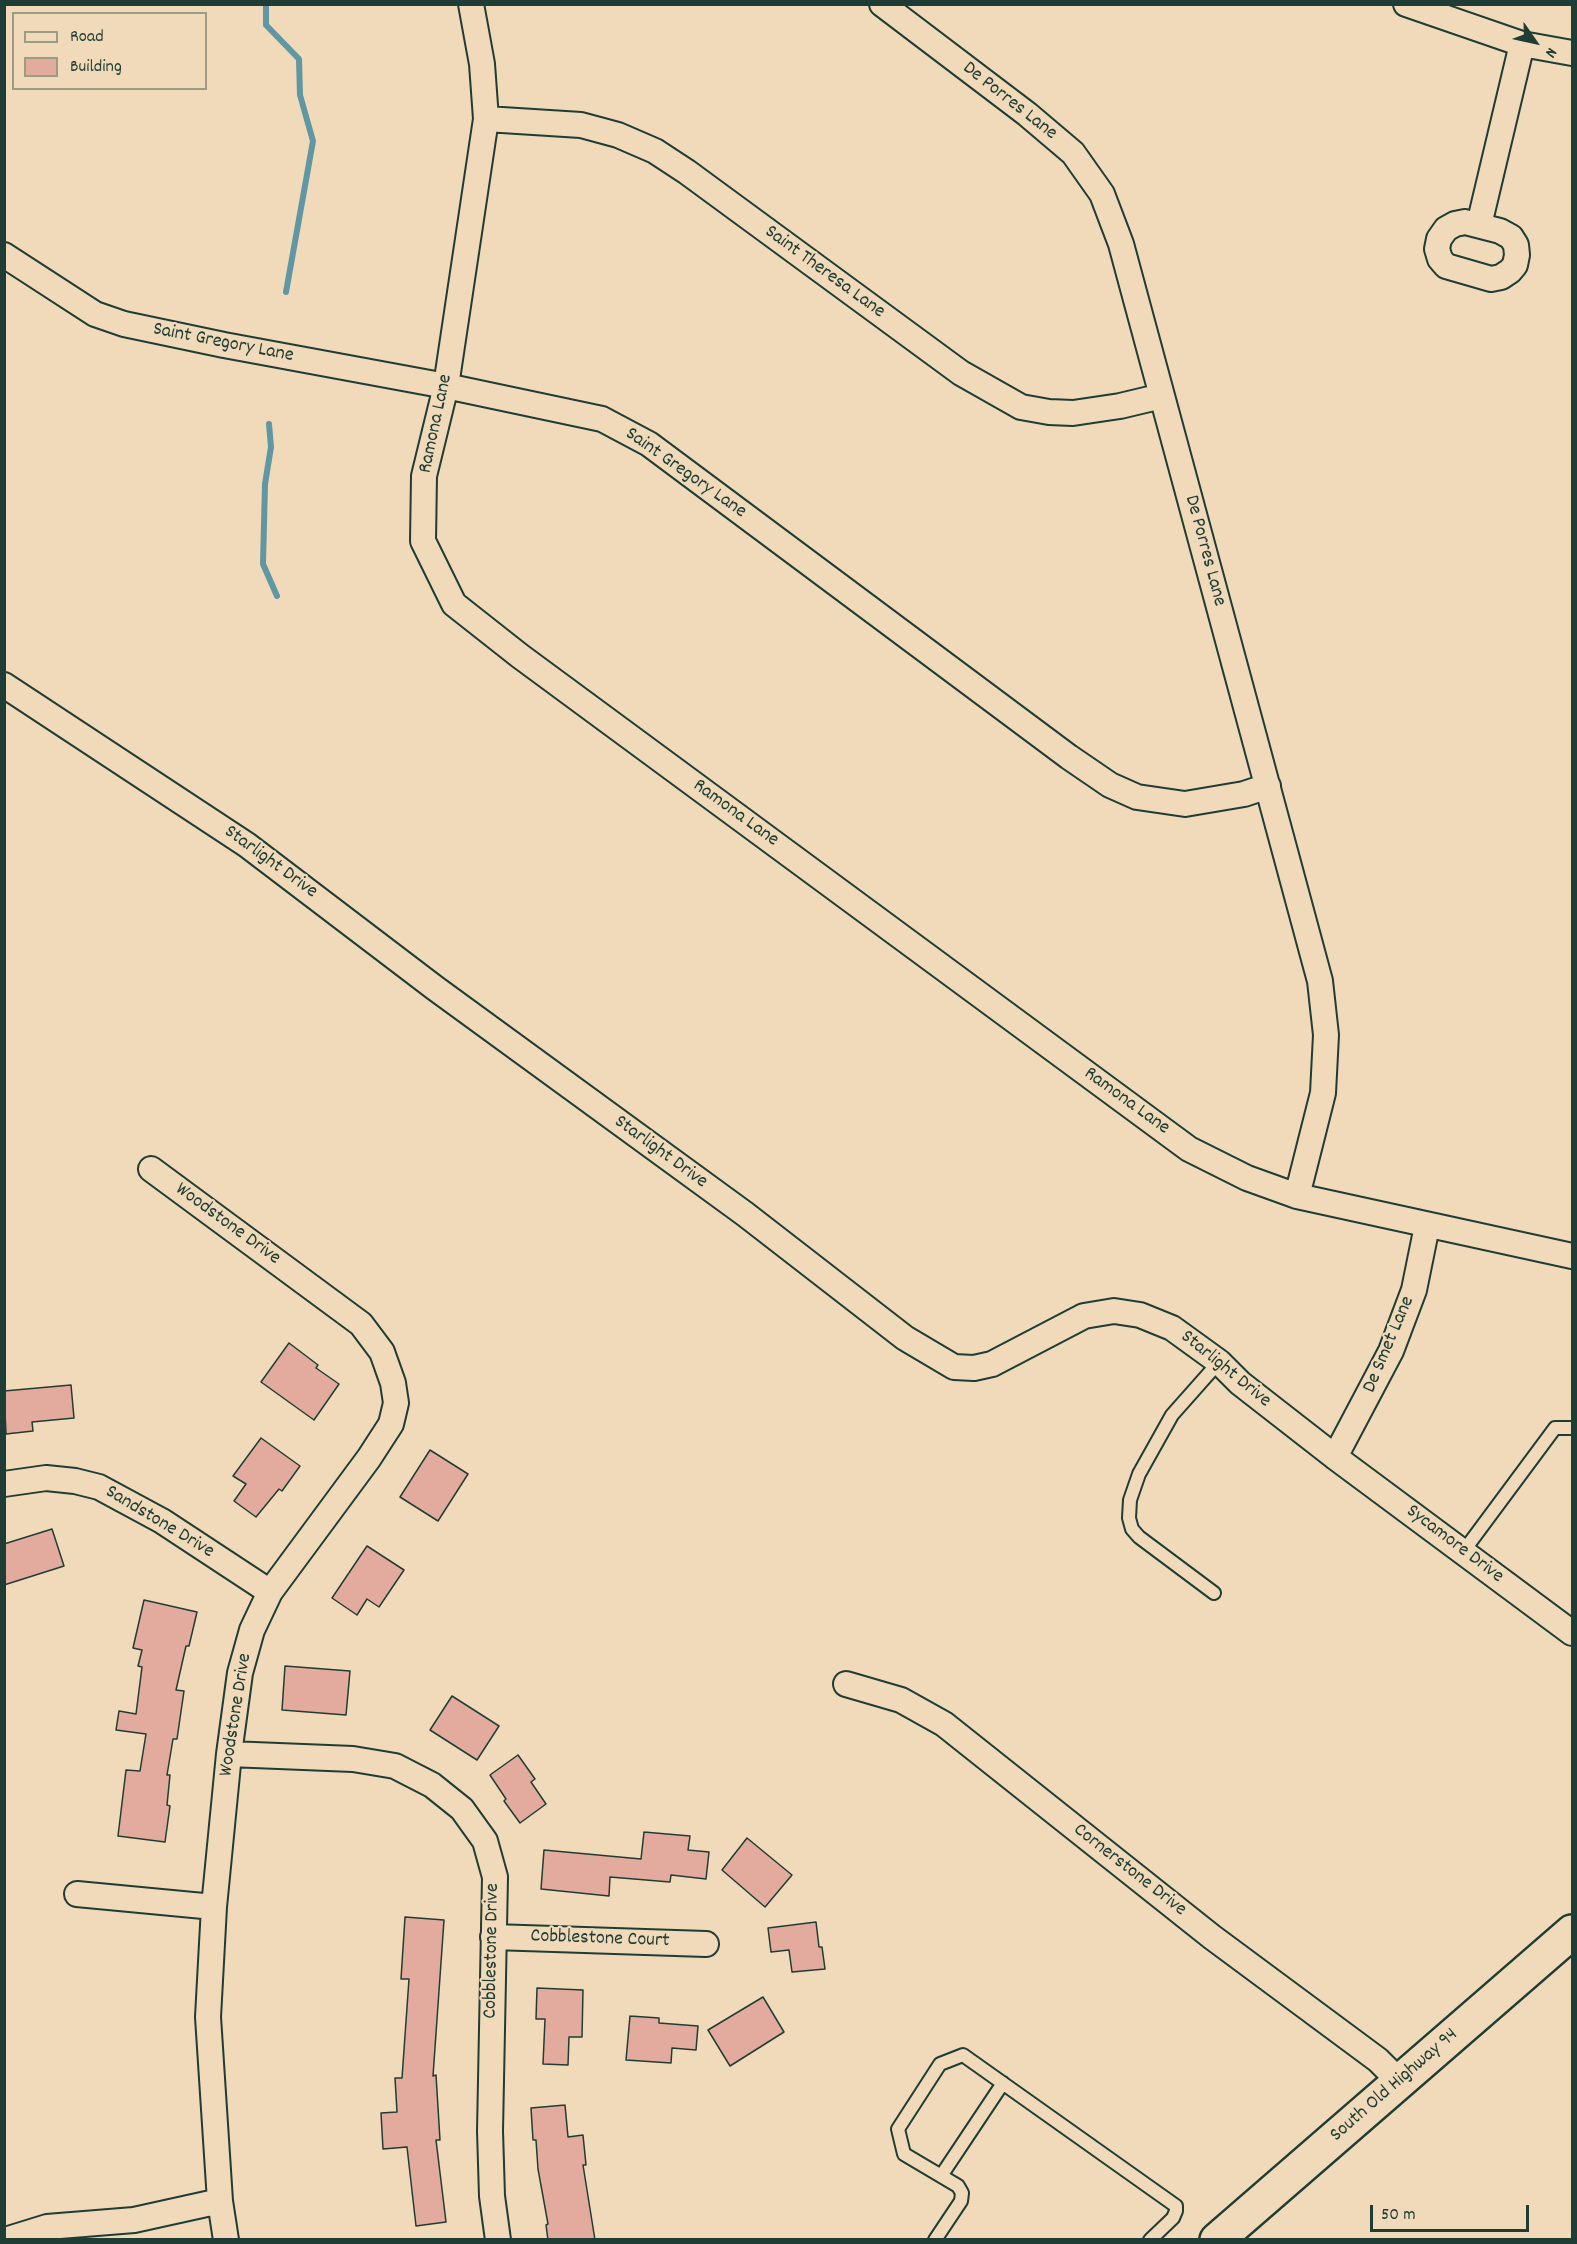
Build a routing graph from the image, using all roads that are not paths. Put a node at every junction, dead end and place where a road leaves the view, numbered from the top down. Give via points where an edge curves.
1 (471, 4) edge
2 (882, 4) edge
3 (1407, 4) edge
4 (1522, 44) junction
5 (1572, 53) edge
6 (486, 119) junction
7 (1479, 225) dead end
8 (4, 255) edge
9 (446, 386) junction
10 (1162, 396) junction
11 (4, 685) edge
12 (1268, 786) junction
13 (151, 1169) dead end
14 (1297, 1196) junction
15 (1427, 1226) junction
16 (1572, 1256) edge
17 (1219, 1362) junction
18 (1572, 1428) edge
19 (1335, 1457) junction
20 (4, 1484) edge
21 (1463, 1552) junction
22 (270, 1592) junction
23 (1214, 1593) dead end
24 (1570, 1627) edge
25 (846, 1684) dead end
26 (229, 1754) junction
27 (77, 1894) dead end
28 (214, 1907) junction
29 (1572, 1932) edge
30 (493, 1936) junction
31 (706, 1944) dead end
32 (1400, 2082) junction
33 (1003, 2083) junction
34 (941, 2176) junction
35 (220, 2201) junction
36 (5, 2240) edge
37 (226, 2240) edge
38 (498, 2240) edge
39 (935, 2240) edge
40 (1150, 2240) edge
41 (1217, 2240) edge

1 - 6 street, Ramona Lane via 482,64
2 - 10 street, De Porres Lane via 1027,114 1073,153 1090,175 1102,194 1121,244
3 - 4 street
4 - 5 street
4 - 7 street
6 - 9 street, Ramona Lane
6 - 10 street, Saint Theresa Lane via 581,124 655,151 961,373 1021,407 1073,413
8 - 9 street, Saint Gregory Lane via 95,314 124,324
9 - 12 street, Saint Gregory Lane via 602,419 649,444 1110,785 1137,797 1185,804
9 - 14 street, Ramona Lane via 424,476 423,541 454,604 1189,1149 1247,1179
10 - 12 street, De Porres Lane
11 - 17 street, Starlight Drive via 247,845 906,1338 954,1367 992,1364 1084,1316 1113,1311 1140,1315 1172,1328
12 - 14 street, De Porres Lane via 1320,981 1326,1035 1323,1093
13 - 22 street, Woodstone Drive via 361,1324 382,1352 393,1383 396,1403 391,1424
14 - 15 street, Ramona Lane
15 - 16 street, Ramona Lane
15 - 19 street, De Smet Lane via 1414,1290 1391,1351
17 - 19 street, Starlight Drive
17 - 23 lane via 1172,1415 1138,1474 1129,1518 1139,1537
18 - 21 lane via 1555,1428
19 - 21 street, Sycamore Drive
20 - 22 street, Sandstone Drive via 46,1478 99,1486 162,1521
21 - 24 street, Sycamore Drive
22 - 26 street, Woodstone Drive via 252,1630 240,1673
25 - 32 street, Cornerstone Drive via 900,1701 944,1724 1212,1937 1378,2060
26 - 28 street, Woodstone Drive
26 - 30 street, Cobblestone Drive via 353,1759 395,1766 432,1785 462,1809 485,1841 495,1877
27 - 28 street
28 - 35 street, Woodstone Drive via 208,2017
29 - 32 main road, South Old Highway 94
30 - 31 street, Cobblestone Court
30 - 38 street, Cobblestone Drive via 489,2131
32 - 41 main road, South Old Highway 94
33 - 34 lane
33 - 34 lane via 963,2055 940,2064 898,2128 904,2154
33 - 40 lane via 1176,2206 1173,2218
34 - 39 lane via 962,2193 961,2201
35 - 36 street via 134,2220 47,2227
35 - 37 street, Woodstone Drive

